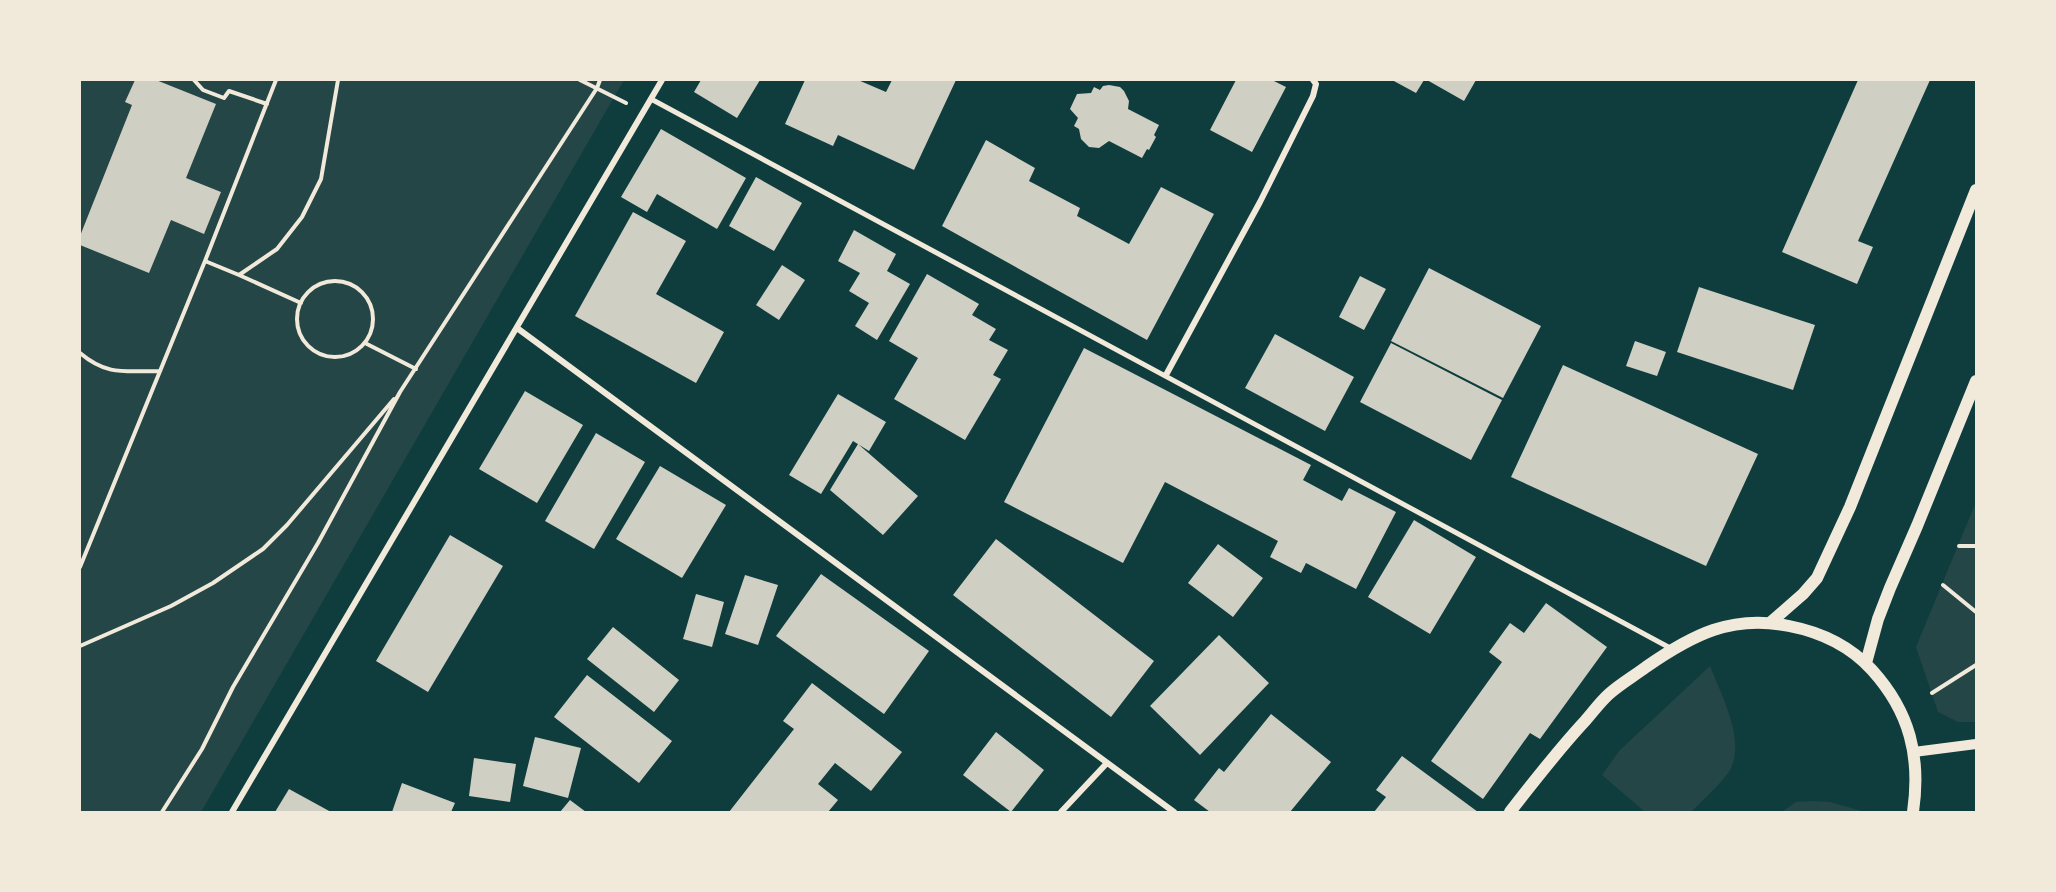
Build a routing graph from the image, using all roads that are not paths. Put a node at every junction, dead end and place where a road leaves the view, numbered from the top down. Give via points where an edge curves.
1 (662, 80) edge
2 (1313, 80) edge
3 (651, 99) junction
4 (1977, 190) edge
5 (517, 328) junction
6 (1166, 375) junction
7 (1977, 381) edge
8 (1771, 622) junction
9 (1672, 649) junction
10 (1866, 663) junction
11 (1977, 744) edge
12 (1914, 752) junction
13 (1107, 763) junction
14 (232, 813) edge
15 (1061, 813) edge
16 (1174, 813) edge
17 (1510, 813) edge
18 (1912, 813) edge

1 - 3 street
2 - 6 street via 1313,96
3 - 5 street
3 - 6 street
4 - 8 main road via 1850,507 1821,568 1803,594
5 - 13 street
5 - 14 street
6 - 9 street
7 - 10 main road via 1890,588
8 - 9 main road via 1711,630
8 - 10 main road via 1808,630 1840,644
9 - 17 main road via 1609,693
10 - 12 main road via 1902,711
11 - 12 street
12 - 18 main road
13 - 15 street
13 - 16 street

